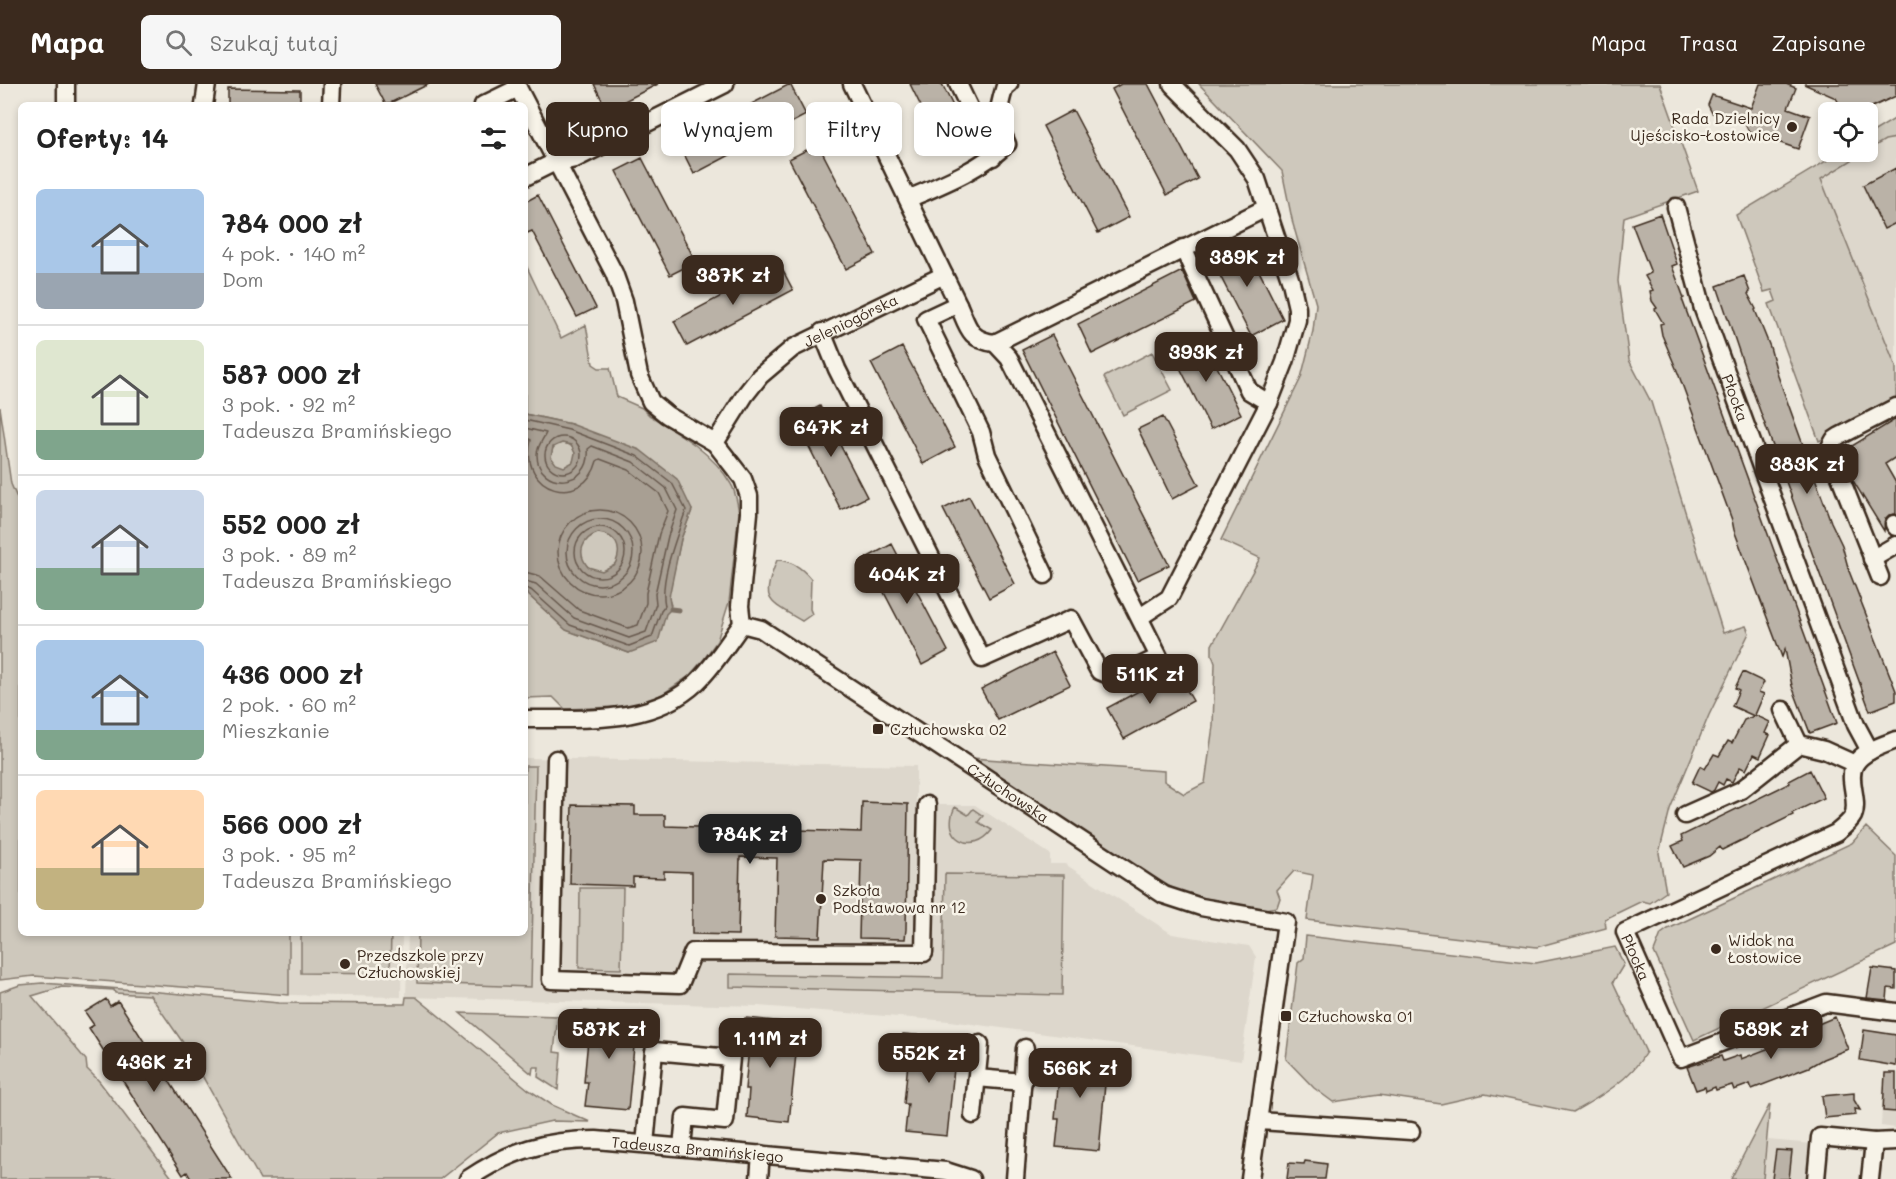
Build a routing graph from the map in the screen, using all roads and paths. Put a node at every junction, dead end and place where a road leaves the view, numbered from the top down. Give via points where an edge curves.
1 (66, 84) edge
2 (207, 84) edge
3 (332, 84) edge
4 (725, 84) edge
5 (852, 84) edge
6 (958, 84) edge
7 (1009, 84) edge
8 (1172, 84) edge
9 (517, 86) edge
10 (66, 102) edge
11 (204, 102) edge
12 (332, 102) edge
13 (488, 102) edge
14 (526, 102) edge
15 (528, 107) edge
16 (993, 157) junction
17 (558, 163) junction
18 (528, 176) edge
19 (908, 199) junction
20 (1676, 207) dead end
21 (1266, 208) junction
22 (1183, 248) junction
23 (944, 275) junction
24 (958, 304) junction
25 (822, 332) junction
26 (995, 343) junction
27 (1269, 403) junction
28 (1896, 407) edge
29 (715, 443) junction
30 (1896, 544) edge
31 (1872, 559) junction
32 (1045, 575) dead end
33 (1880, 577) dead end
34 (1140, 617) junction
35 (742, 624) junction
36 (1783, 710) dead end
37 (528, 719) edge
38 (1896, 740) edge
39 (1799, 744) junction
40 (1870, 750) junction
41 (556, 759) dead end
42 (1855, 764) junction
43 (927, 805) dead end
44 (1685, 815) dead end
45 (1896, 1012) edge
46 (980, 1044) dead end
47 (1025, 1048) dead end
48 (977, 1078) junction
49 (1023, 1082) junction
50 (973, 1115) dead end
51 (1259, 1121) junction
52 (1411, 1131) dead end
53 (1896, 1141) edge
54 (1874, 1142) junction
55 (645, 1144) junction
56 (682, 1147) junction
57 (760, 1154) junction
58 (468, 1179) edge
59 (759, 1179) edge
60 (971, 1179) edge
61 (1015, 1179) edge
62 (1250, 1179) edge
63 (1816, 1179) edge
64 (1870, 1179) edge

1 - 10 street
2 - 11 street
3 - 12 street
4 - 17 street via 575,159
5 - 19 street
6 - 16 street
7 - 16 street via 999,106 998,124 1007,144
8 - 21 street via 1237,149 1257,179
9 - 13 street
9 - 14 street
15 - 17 street
16 - 19 street
17 - 18 street
17 - 29 street via 614,273 624,301 639,375 651,402
19 - 23 street
20 - 40 street, Płocka via 1703,309 1856,725
21 - 22 street
21 - 27 street via 1297,308 1285,362
22 - 26 street
22 - 27 street via 1249,391
23 - 24 street
23 - 25 street, Jeleniogórska
24 - 26 street via 972,335
24 - 32 street via 926,319
25 - 29 street, Jeleniogórska via 793,348 760,376
25 - 34 street via 982,659 1071,619 1099,671 1116,678 1159,657
26 - 34 street via 1009,358
27 - 34 street via 1169,598
28 - 31 street via 1840,436 1829,449
29 - 35 street via 743,479 749,496
30 - 31 street
31 - 33 street
35 - 37 street via 698,682 660,707 624,716
35 - 51 street, Człuchowska via 761,629 1164,895 1201,907 1286,922
36 - 39 street
38 - 40 street
39 - 42 street
39 - 44 street via 1741,790
40 - 42 street
41 - 43 street via 551,980 680,984 693,952 924,953
42 - 45 street, Płocka via 1853,816 1836,833 1625,932 1681,1058 1826,1003
46 - 48 street
47 - 49 street
48 - 49 street
48 - 50 street
49 - 61 street
51 - 52 street
51 - 62 street, Człuchowska
53 - 54 street
54 - 63 street via 1820,1137
54 - 64 street
55 - 56 street, Tadeusza Bramińskiego
55 - 56 street via 654,1051 731,1058 724,1121 685,1117
55 - 58 street, Tadeusza Bramińskiego via 558,1141 513,1154
56 - 57 street, Tadeusza Bramińskiego
57 - 59 street
57 - 60 street, Tadeusza Bramińskiego via 946,1171

